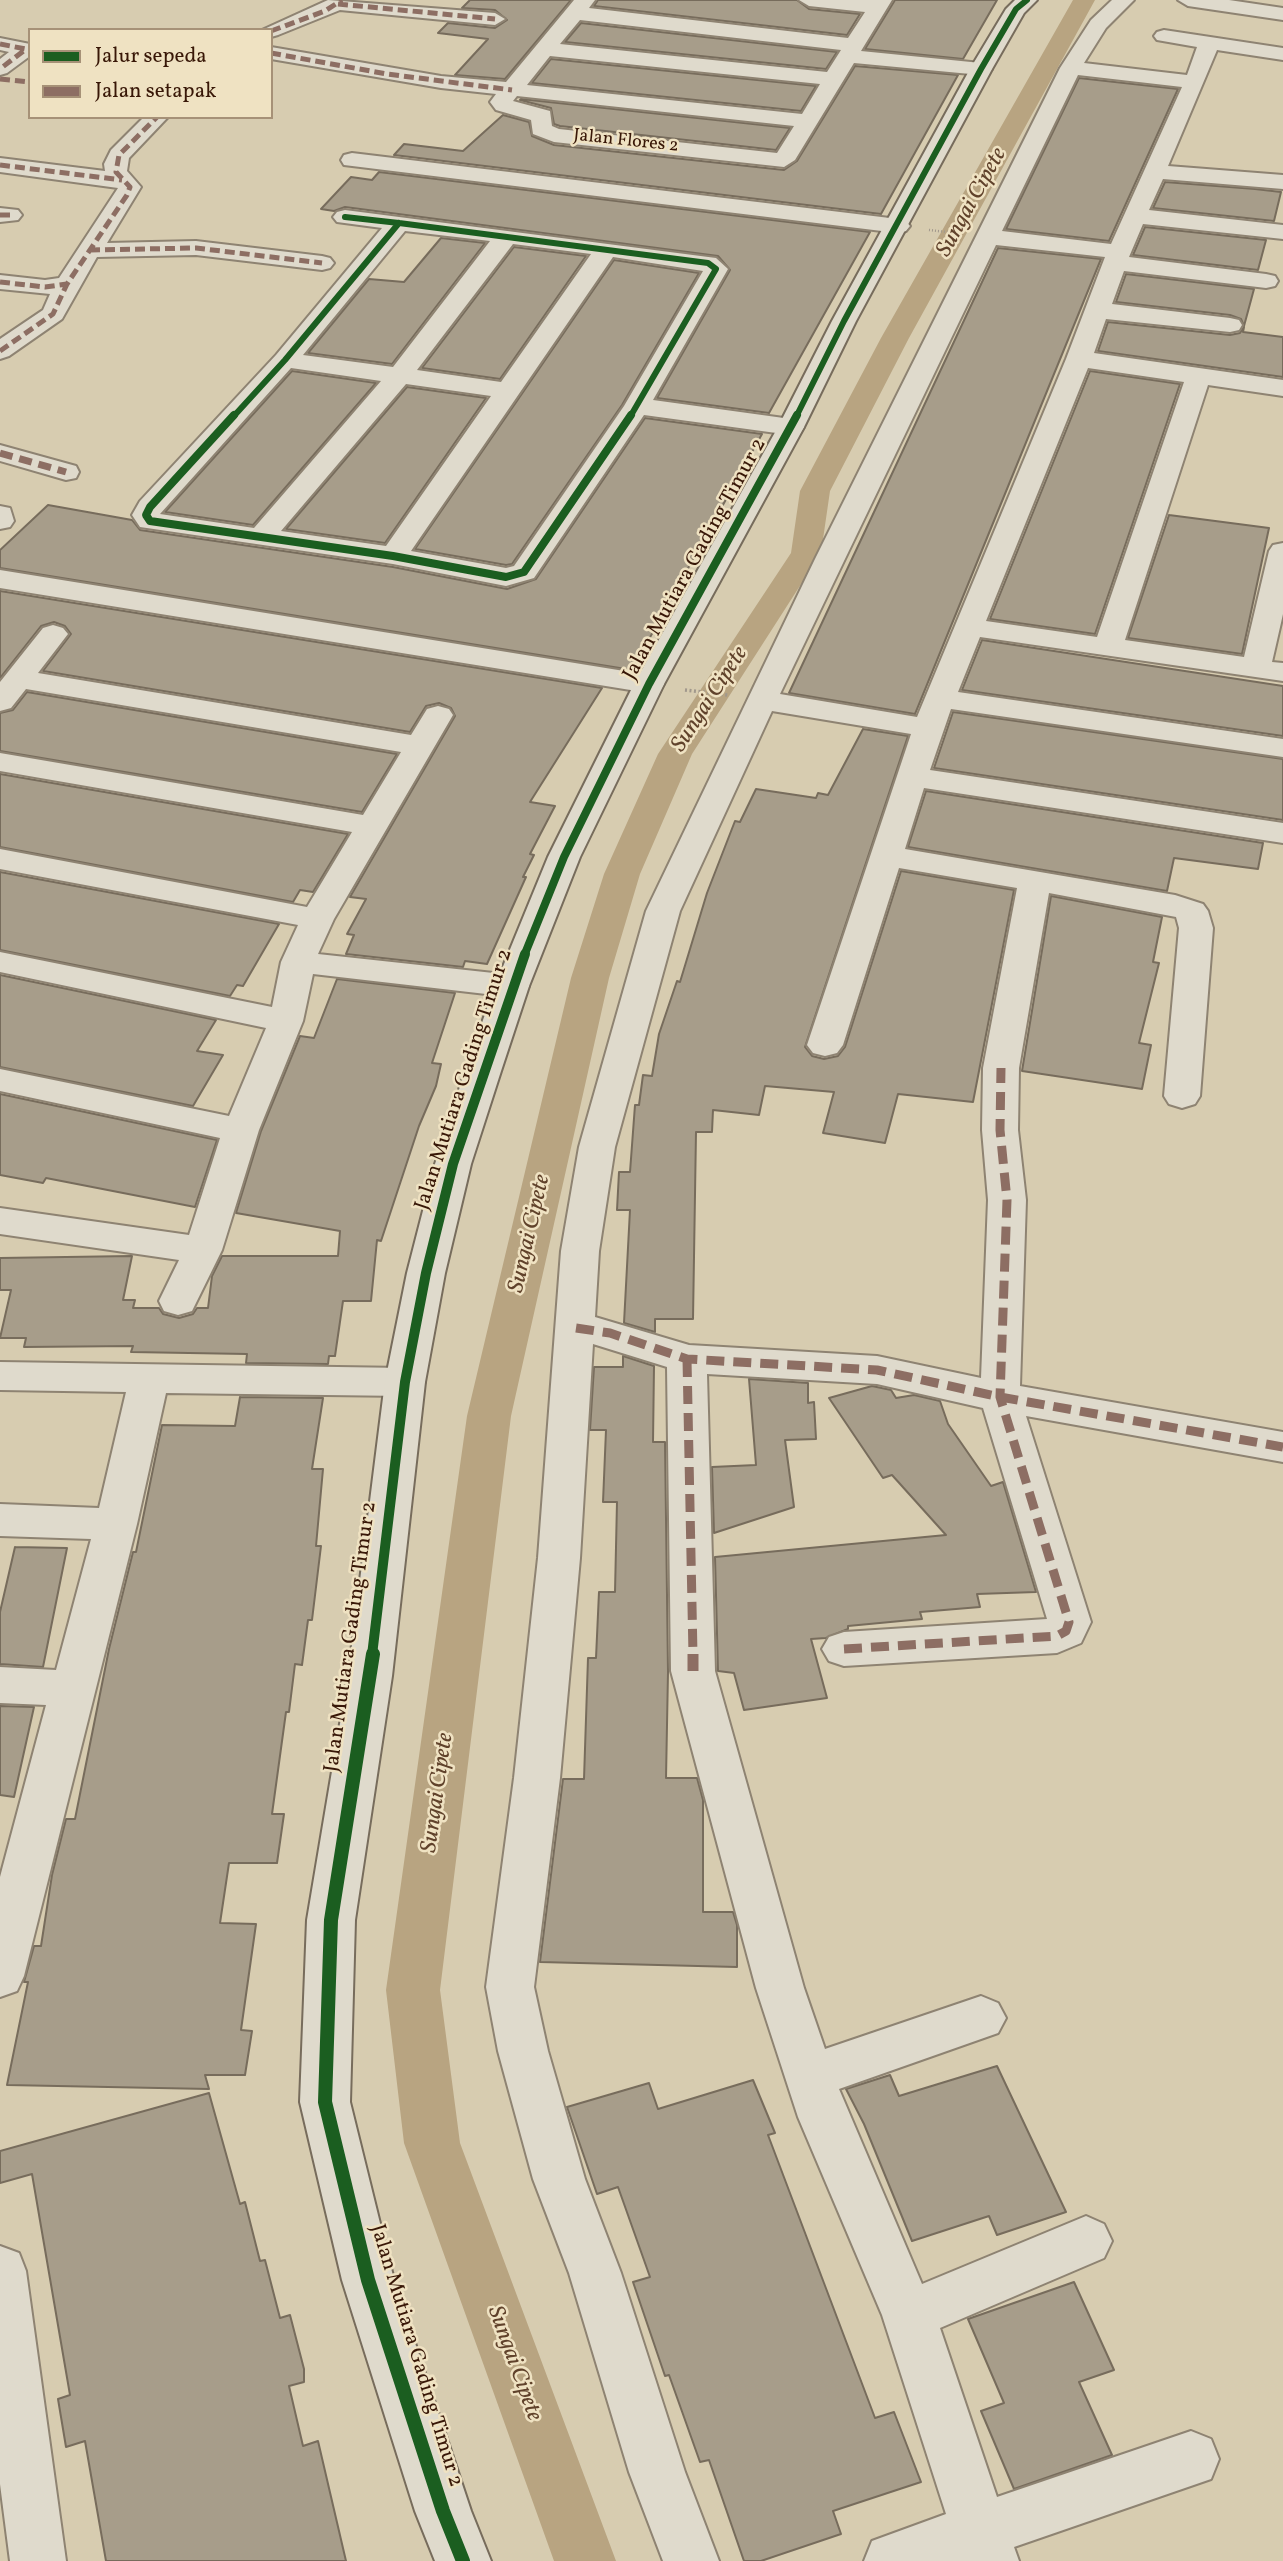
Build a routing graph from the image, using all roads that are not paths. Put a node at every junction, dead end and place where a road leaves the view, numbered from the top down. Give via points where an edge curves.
1 (809, 0) edge
2 (1027, 0) edge
3 (1124, 0) edge
4 (1188, 0) edge
5 (340, 2) edge
6 (880, 4) edge
7 (580, 7) edge
8 (1283, 14) edge
9 (495, 19) dead end
10 (273, 31) edge
11 (1164, 36) dead end
12 (0, 44) edge
13 (546, 48) junction
14 (850, 50) junction
15 (1207, 51) junction
16 (273, 53) edge
17 (1283, 55) edge
18 (1071, 68) junction
19 (0, 69) edge
20 (981, 69) junction
21 (0, 79) edge
22 (831, 79) junction
23 (28, 82) edge
24 (1194, 82) junction
25 (512, 90) junction
26 (156, 119) edge
27 (809, 121) junction
28 (352, 160) dead end
29 (0, 165) edge
30 (1155, 172) junction
31 (122, 180) junction
32 (1283, 182) edge
33 (345, 216) dead end
34 (1137, 216) junction
35 (399, 223) junction
36 (911, 228) junction
37 (1283, 232) edge
38 (974, 235) junction
39 (506, 237) junction
40 (90, 250) junction
41 (607, 250) junction
42 (1117, 257) junction
43 (322, 262) dead end
44 (1266, 281) dead end
45 (0, 282) edge
46 (67, 284) junction
47 (1096, 310) junction
48 (1230, 326) dead end
49 (0, 351) edge
50 (1079, 359) junction
51 (285, 360) junction
52 (1199, 374) junction
53 (400, 376) junction
54 (1283, 388) edge
55 (510, 391) junction
56 (637, 406) junction
57 (791, 427) junction
58 (0, 453) edge
59 (66, 472) dead end
60 (0, 514) edge
61 (0, 521) edge
62 (262, 536) junction
63 (1283, 551) edge
64 (393, 556) junction
65 (0, 579) edge
66 (1279, 590) edge
67 (969, 627) junction
68 (53, 634) dead end
69 (1108, 647) junction
70 (1270, 670) edge
71 (664, 687) junction
72 (9, 690) edge
73 (747, 698) junction
74 (942, 699) junction
75 (438, 715) dead end
76 (928, 729) junction
77 (419, 746) junction
78 (1283, 748) edge
79 (0, 762) edge
80 (914, 777) junction
81 (372, 827) junction
82 (1283, 833) edge
83 (886, 856) junction
84 (0, 859) edge
85 (1035, 880) junction
86 (317, 919) junction
87 (0, 962) edge
88 (298, 962) junction
89 (512, 986) junction
90 (286, 1021) junction
91 (825, 1045) dead end
92 (0, 1080) edge
93 (1182, 1096) dead end
94 (241, 1130) junction
95 (0, 1221) edge
96 (203, 1250) junction
97 (178, 1301) dead end
98 (576, 1328) junction
99 (687, 1359) junction
100 (0, 1376) edge
101 (149, 1380) junction
102 (405, 1381) junction
103 (1000, 1397) junction
104 (1283, 1447) edge
105 (0, 1520) edge
106 (116, 1524) junction
107 (844, 1649) dead end
108 (0, 1685) edge
109 (73, 1688) junction
110 (14, 1858) edge
111 (0, 1976) edge
112 (981, 2018) dead end
113 (810, 2077) junction
114 (1086, 2241) dead end
115 (0, 2271) edge
116 (909, 2315) junction
117 (1191, 2459) dead end
118 (985, 2546) edge
119 (38, 2561) edge
120 (463, 2561) edge
121 (691, 2561) edge
122 (892, 2561) edge

1 - 6 street
2 - 20 street, Jalan Mutiara Gading Timur 2 via 1016,9
3 - 18 street via 1098,24
4 - 8 street
5 - 9 street
5 - 10 street
6 - 14 street
7 - 13 street
7 - 14 street
11 - 15 street
12 - 19 street via 26,49
13 - 22 street
13 - 25 street
14 - 20 street
14 - 22 street
15 - 17 street
15 - 24 street
16 - 25 street
18 - 24 street
18 - 38 street
20 - 36 street, Jalan Mutiara Gading Timur 2
21 - 23 street
22 - 27 street
24 - 30 street
25 - 27 street
25 - 27 street, Jalan Flores 2 via 501,102 542,116 541,129 554,135 784,160
26 - 31 street via 119,155 114,164
28 - 36 street
29 - 31 street
30 - 32 street
30 - 34 street
31 - 40 street via 130,187 127,195
33 - 35 street
34 - 37 street
34 - 42 street
35 - 39 street
35 - 51 street
36 - 57 street, Jalan Mutiara Gading Timur 2 via 844,321
38 - 42 street
38 - 73 street via 835,547
39 - 41 street
39 - 53 street
40 - 43 street via 196,248
40 - 46 street
41 - 55 street
41 - 56 street via 708,263 716,269
42 - 44 street
42 - 47 street
45 - 46 street via 45,287
46 - 49 street via 53,314
47 - 48 street
47 - 50 street
50 - 52 street
50 - 67 street
51 - 53 street
51 - 62 street via 146,515 150,521
52 - 54 street
52 - 69 street
53 - 55 street
53 - 62 street
55 - 64 street
56 - 57 street
56 - 64 street via 524,572 506,577
57 - 71 street, Jalan Mutiara Gading Timur 2
58 - 59 street
60 - 61 street
62 - 64 street
63 - 66 street
65 - 71 street
66 - 70 street
67 - 69 street
67 - 74 street
68 - 72 street
69 - 70 street
71 - 89 street, Jalan Mutiara Gading Timur 2 via 564,857
72 - 77 street
73 - 76 street
73 - 98 street via 663,911 597,1147 580,1251
74 - 76 street
74 - 78 street
75 - 77 street
76 - 80 street
77 - 81 street
79 - 81 street
80 - 82 street
80 - 83 street
81 - 86 street
83 - 85 street
83 - 91 street
84 - 86 street
85 - 93 street via 1191,911 1196,928
85 - 103 street via 1001,1068 1000,1130 1007,1200
86 - 88 street
87 - 90 street
88 - 89 street
88 - 90 street
89 - 102 street, Jalan Mutiara Gading Timur 2 via 453,1164
90 - 94 street
92 - 94 street
94 - 96 street
95 - 96 street
96 - 97 street
98 - 99 street via 610,1333
98 - 121 street via 537,1778 510,1987 559,2179
99 - 103 street via 877,1370
99 - 113 street via 693,1671 780,1988
100 - 101 street
101 - 102 street
101 - 106 street
102 - 120 street, Jalan Mutiara Gading Timur 2 via 370,1676 331,1920 325,2102 368,2280
103 - 104 street
103 - 107 street via 1069,1622 1066,1631 1057,1636
105 - 106 street
106 - 109 street
108 - 109 street
109 - 110 street
110 - 111 street
112 - 113 street
113 - 116 street
114 - 116 street
115 - 119 street
116 - 118 street
117 - 118 street
118 - 122 street

